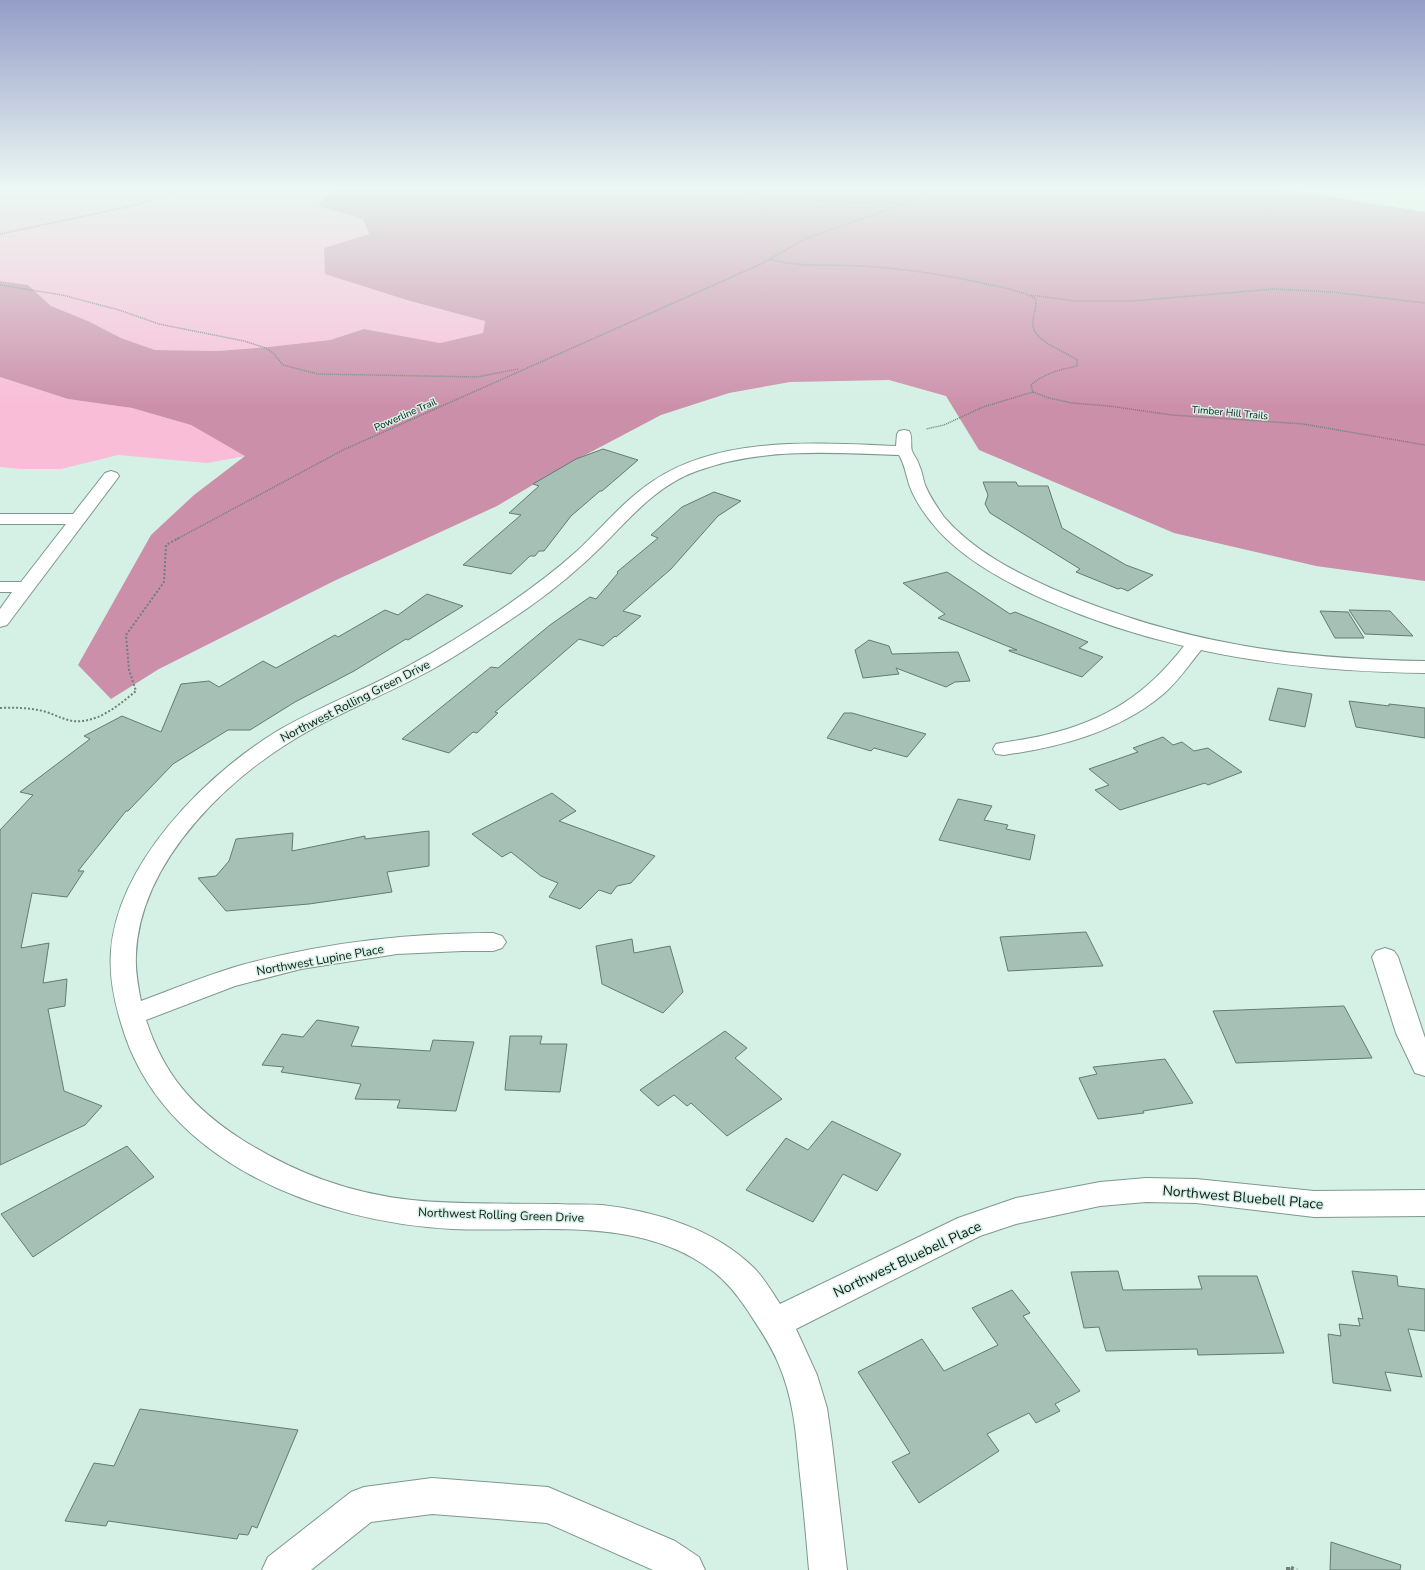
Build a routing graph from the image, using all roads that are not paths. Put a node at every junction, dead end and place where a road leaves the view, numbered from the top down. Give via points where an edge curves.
1 (111, 476) dead end
2 (0, 519) edge
3 (77, 519) junction
4 (0, 587) edge
5 (26, 587) junction
6 (0, 621) edge
7 (1195, 644) junction
8 (1425, 667) edge
9 (1004, 749) dead end
10 (493, 942) dead end
11 (1385, 957) dead end
12 (131, 1015) junction
13 (1425, 1066) edge
14 (1425, 1203) edge
15 (775, 1322) junction
16 (281, 1570) edge
17 (686, 1570) edge
18 (828, 1570) edge

1 - 3 street
2 - 3 street
3 - 5 street
4 - 5 street
5 - 6 street
7 - 8 street via 1311,662
7 - 9 street via 1171,675 1126,710 1101,723 1055,740
7 - 12 street, Northwest Rolling Green Drive via 1101,616 1063,601 1017,579 982,558 940,522 918,486 904,442 771,449 716,460 688,469 663,480 634,502 590,549 524,602 414,671 277,741 211,792 167,842 144,880 132,908 124,939 123,971
10 - 12 street, Northwest Lupine Place via 362,950 280,965 238,976
11 - 13 street via 1410,1033
12 - 15 street, Northwest Rolling Green Drive via 151,1068 171,1096 197,1123 253,1161 325,1195 369,1206 422,1214 596,1218 644,1225 676,1234 719,1257 744,1279
14 - 15 street, Northwest Bluebell Place via 1314,1204 1146,1190 1100,1194 1016,1211 969,1227
15 - 18 street, Northwest Rolling Green Drive via 802,1379 812,1421
16 - 17 street via 364,1505 432,1496 548,1505 662,1554

